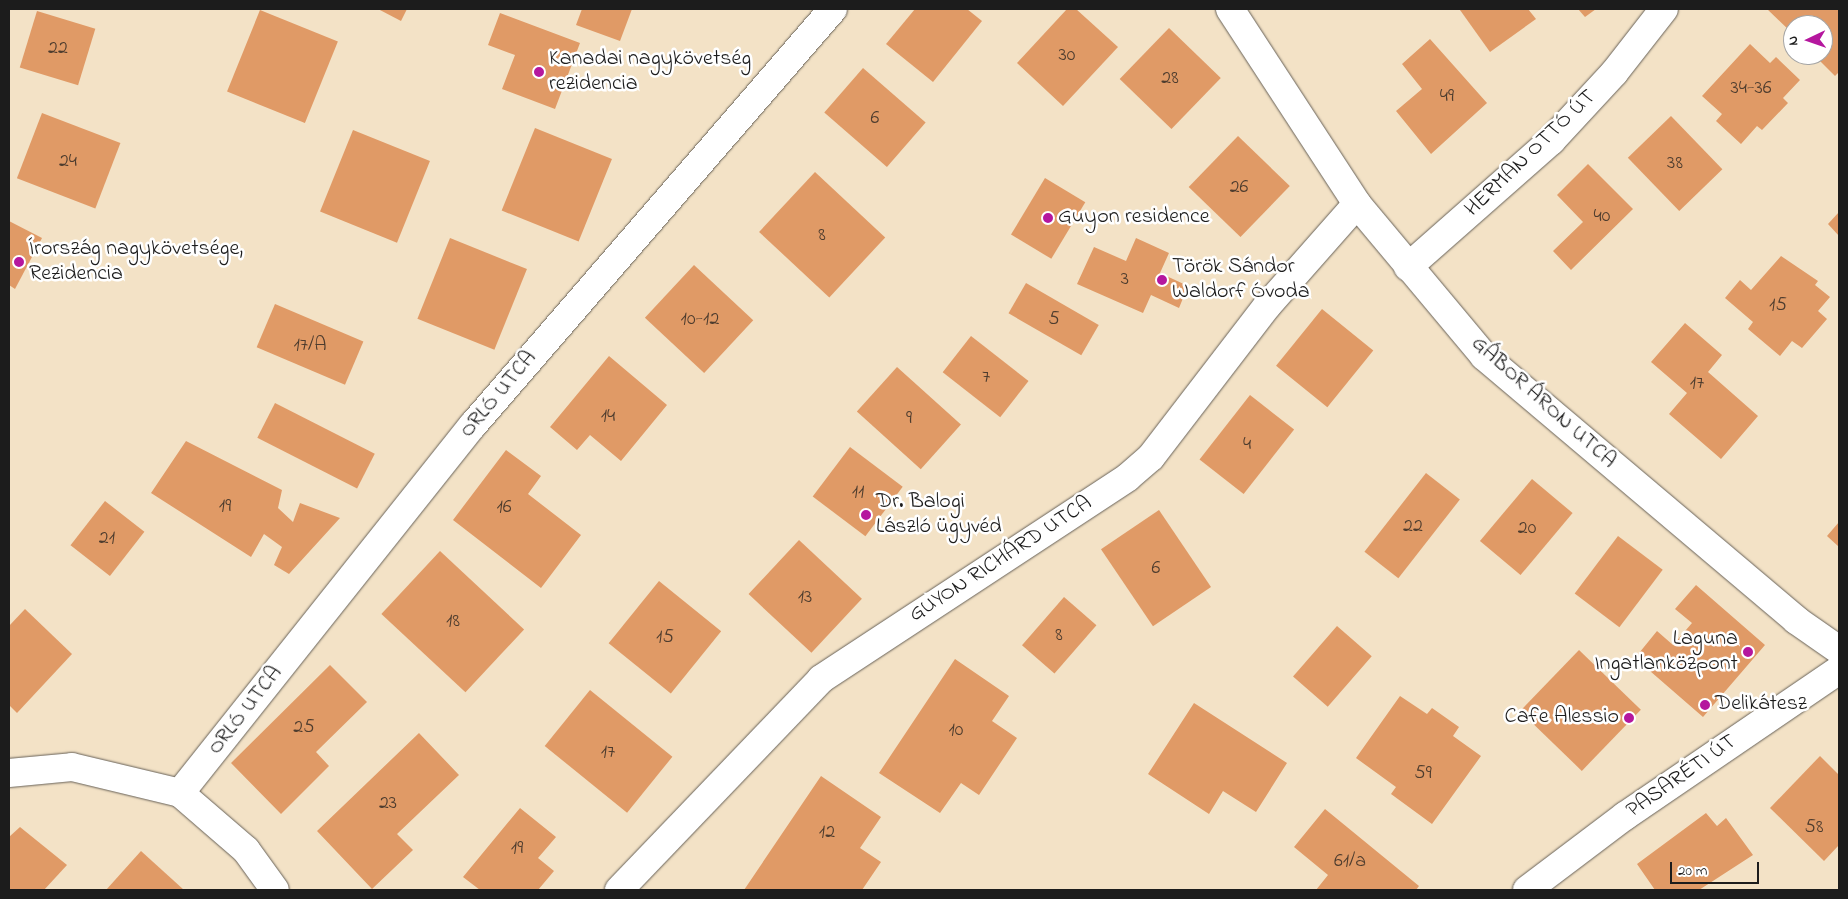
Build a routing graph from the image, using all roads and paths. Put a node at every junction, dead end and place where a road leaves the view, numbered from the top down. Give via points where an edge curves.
1 (833, 9) edge
2 (1230, 9) edge
3 (1664, 9) edge
4 (1357, 204) junction
5 (1408, 267) junction
6 (1839, 650) edge
7 (1839, 670) edge
8 (9, 773) edge
9 (180, 793) junction
10 (1536, 888) edge
11 (275, 890) edge
12 (618, 890) edge

1 - 9 street, ORLÓ UTCA via 473,425
2 - 4 street, GÁBOR ÁRON UTCA
3 - 5 street, HERMAN OTTÓ ÚT via 1614,73 1551,141
4 - 5 street, GÁBOR ÁRON UTCA
4 - 12 street, GUYON RICHÁRD UTCA via 1267,306 1151,457 1128,478 821,679
5 - 6 street, GÁBOR ÁRON UTCA via 1484,356 1523,391 1796,620
7 - 10 street, PASARÉTI ÚT via 1625,816
8 - 9 street via 72,767
9 - 11 street via 246,850

